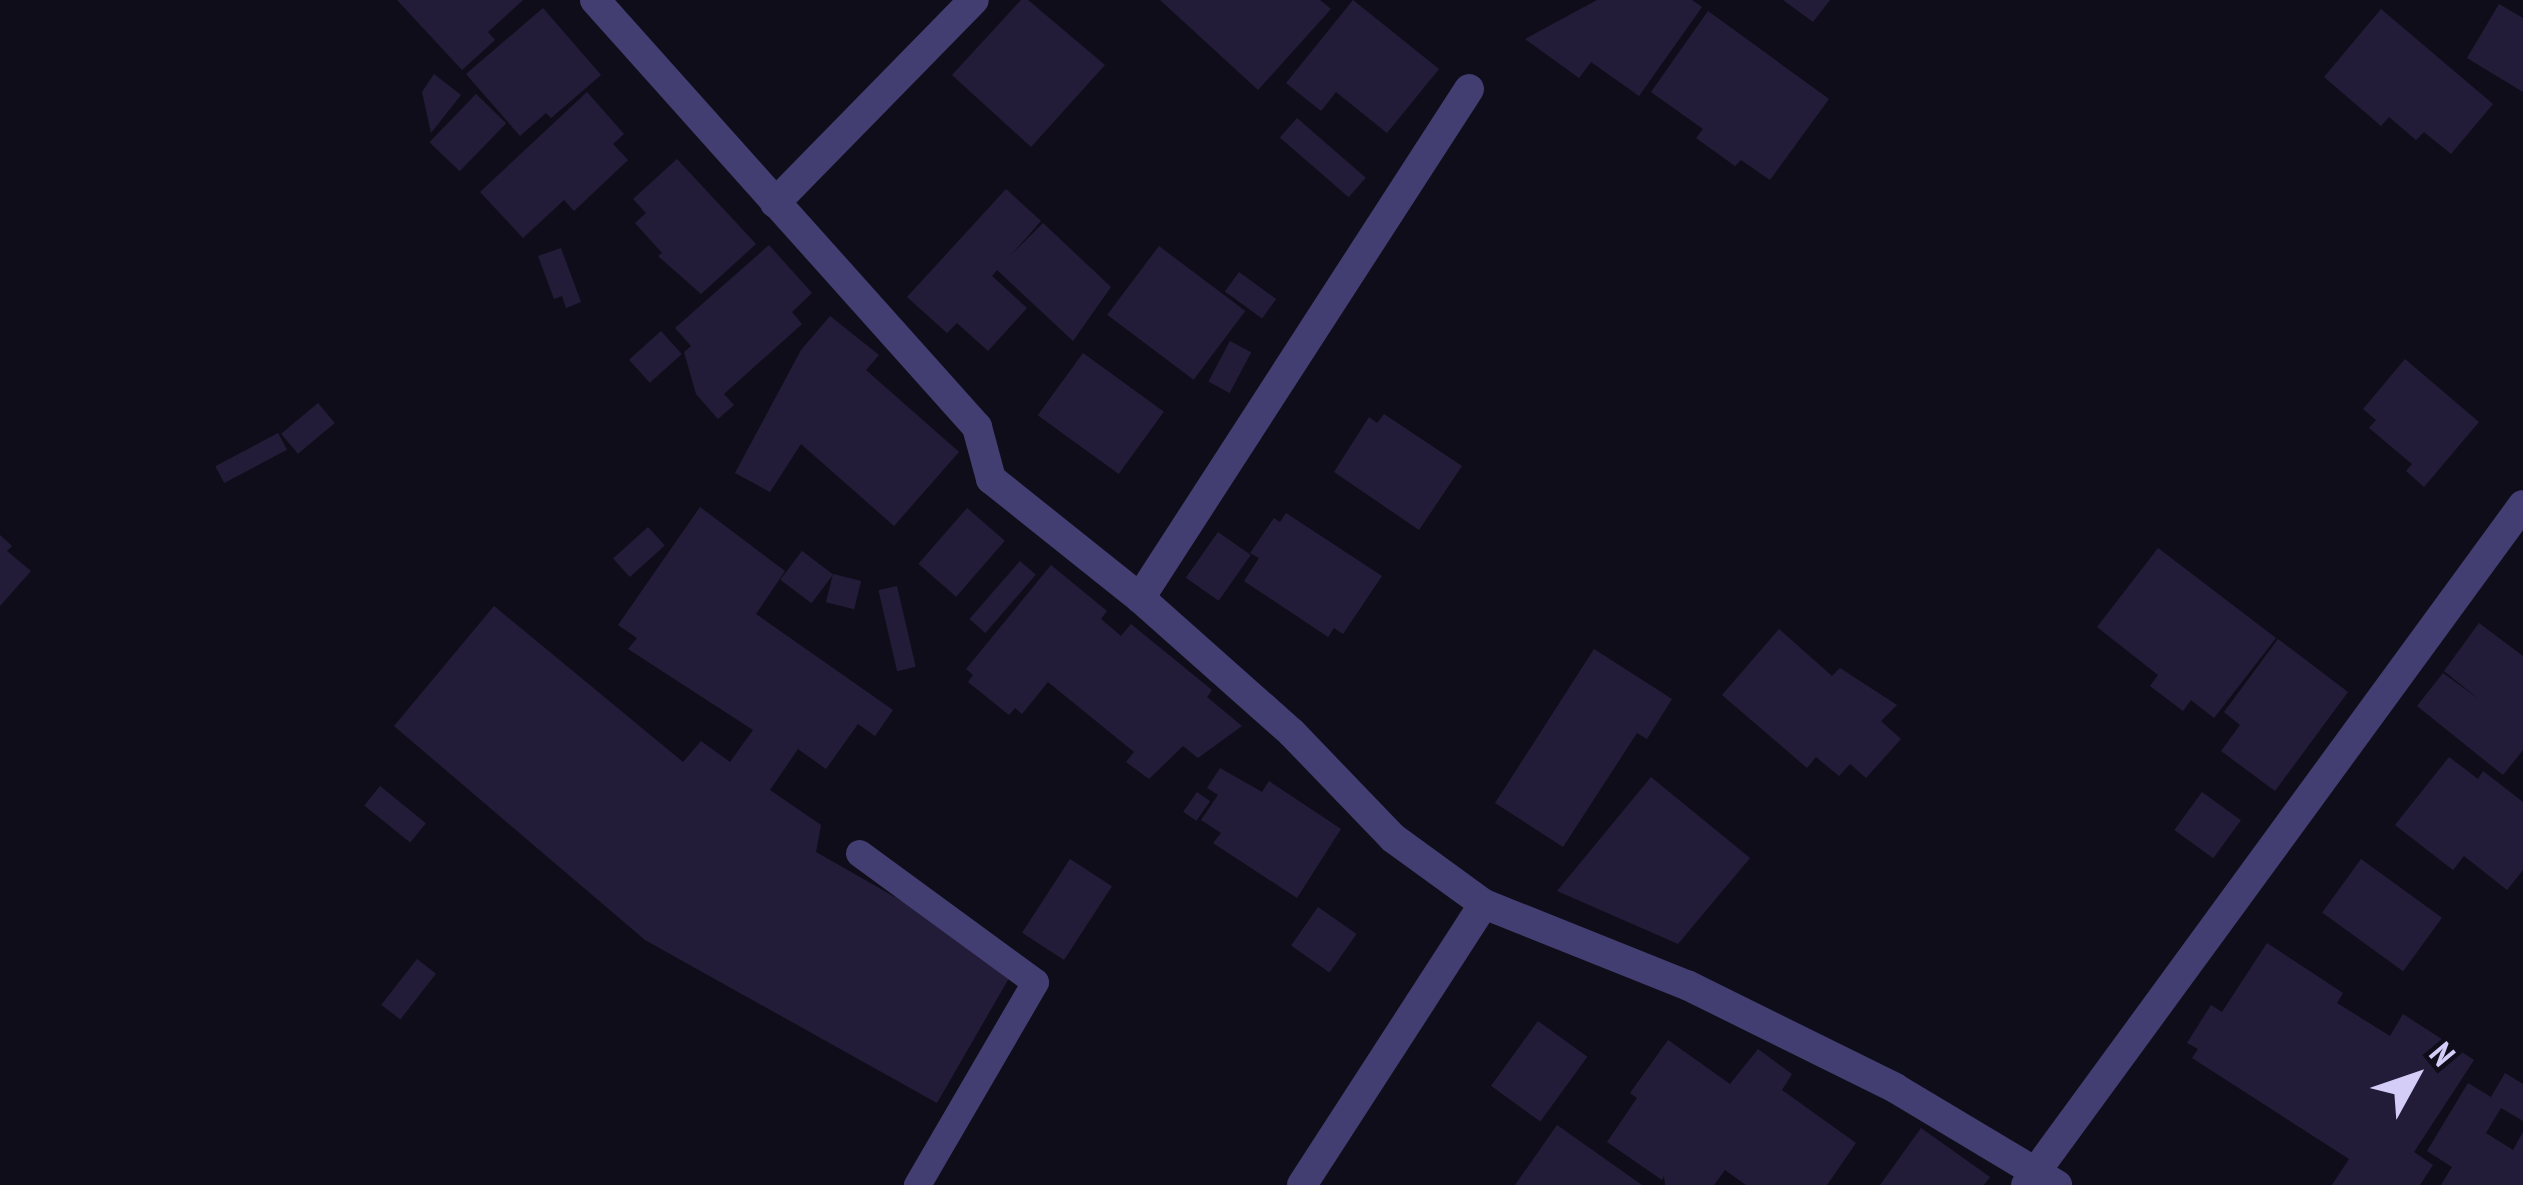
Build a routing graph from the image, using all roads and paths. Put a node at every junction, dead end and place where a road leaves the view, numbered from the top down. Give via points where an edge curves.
1 (596, 0) edge
2 (974, 0) edge
3 (1469, 89) dead end
4 (776, 202) junction
5 (2523, 506) edge
6 (1140, 598) junction
7 (859, 853) dead end
8 (1484, 904) junction
9 (2040, 1180) edge
10 (917, 1185) edge
11 (1302, 1185) edge

1 - 4 street
2 - 4 street
3 - 6 street
4 - 6 street via 977,427 991,479
5 - 9 street
6 - 8 street via 1291,732 1393,838
7 - 10 lane via 1035,982
8 - 9 street via 1687,985 1895,1088
8 - 11 street

